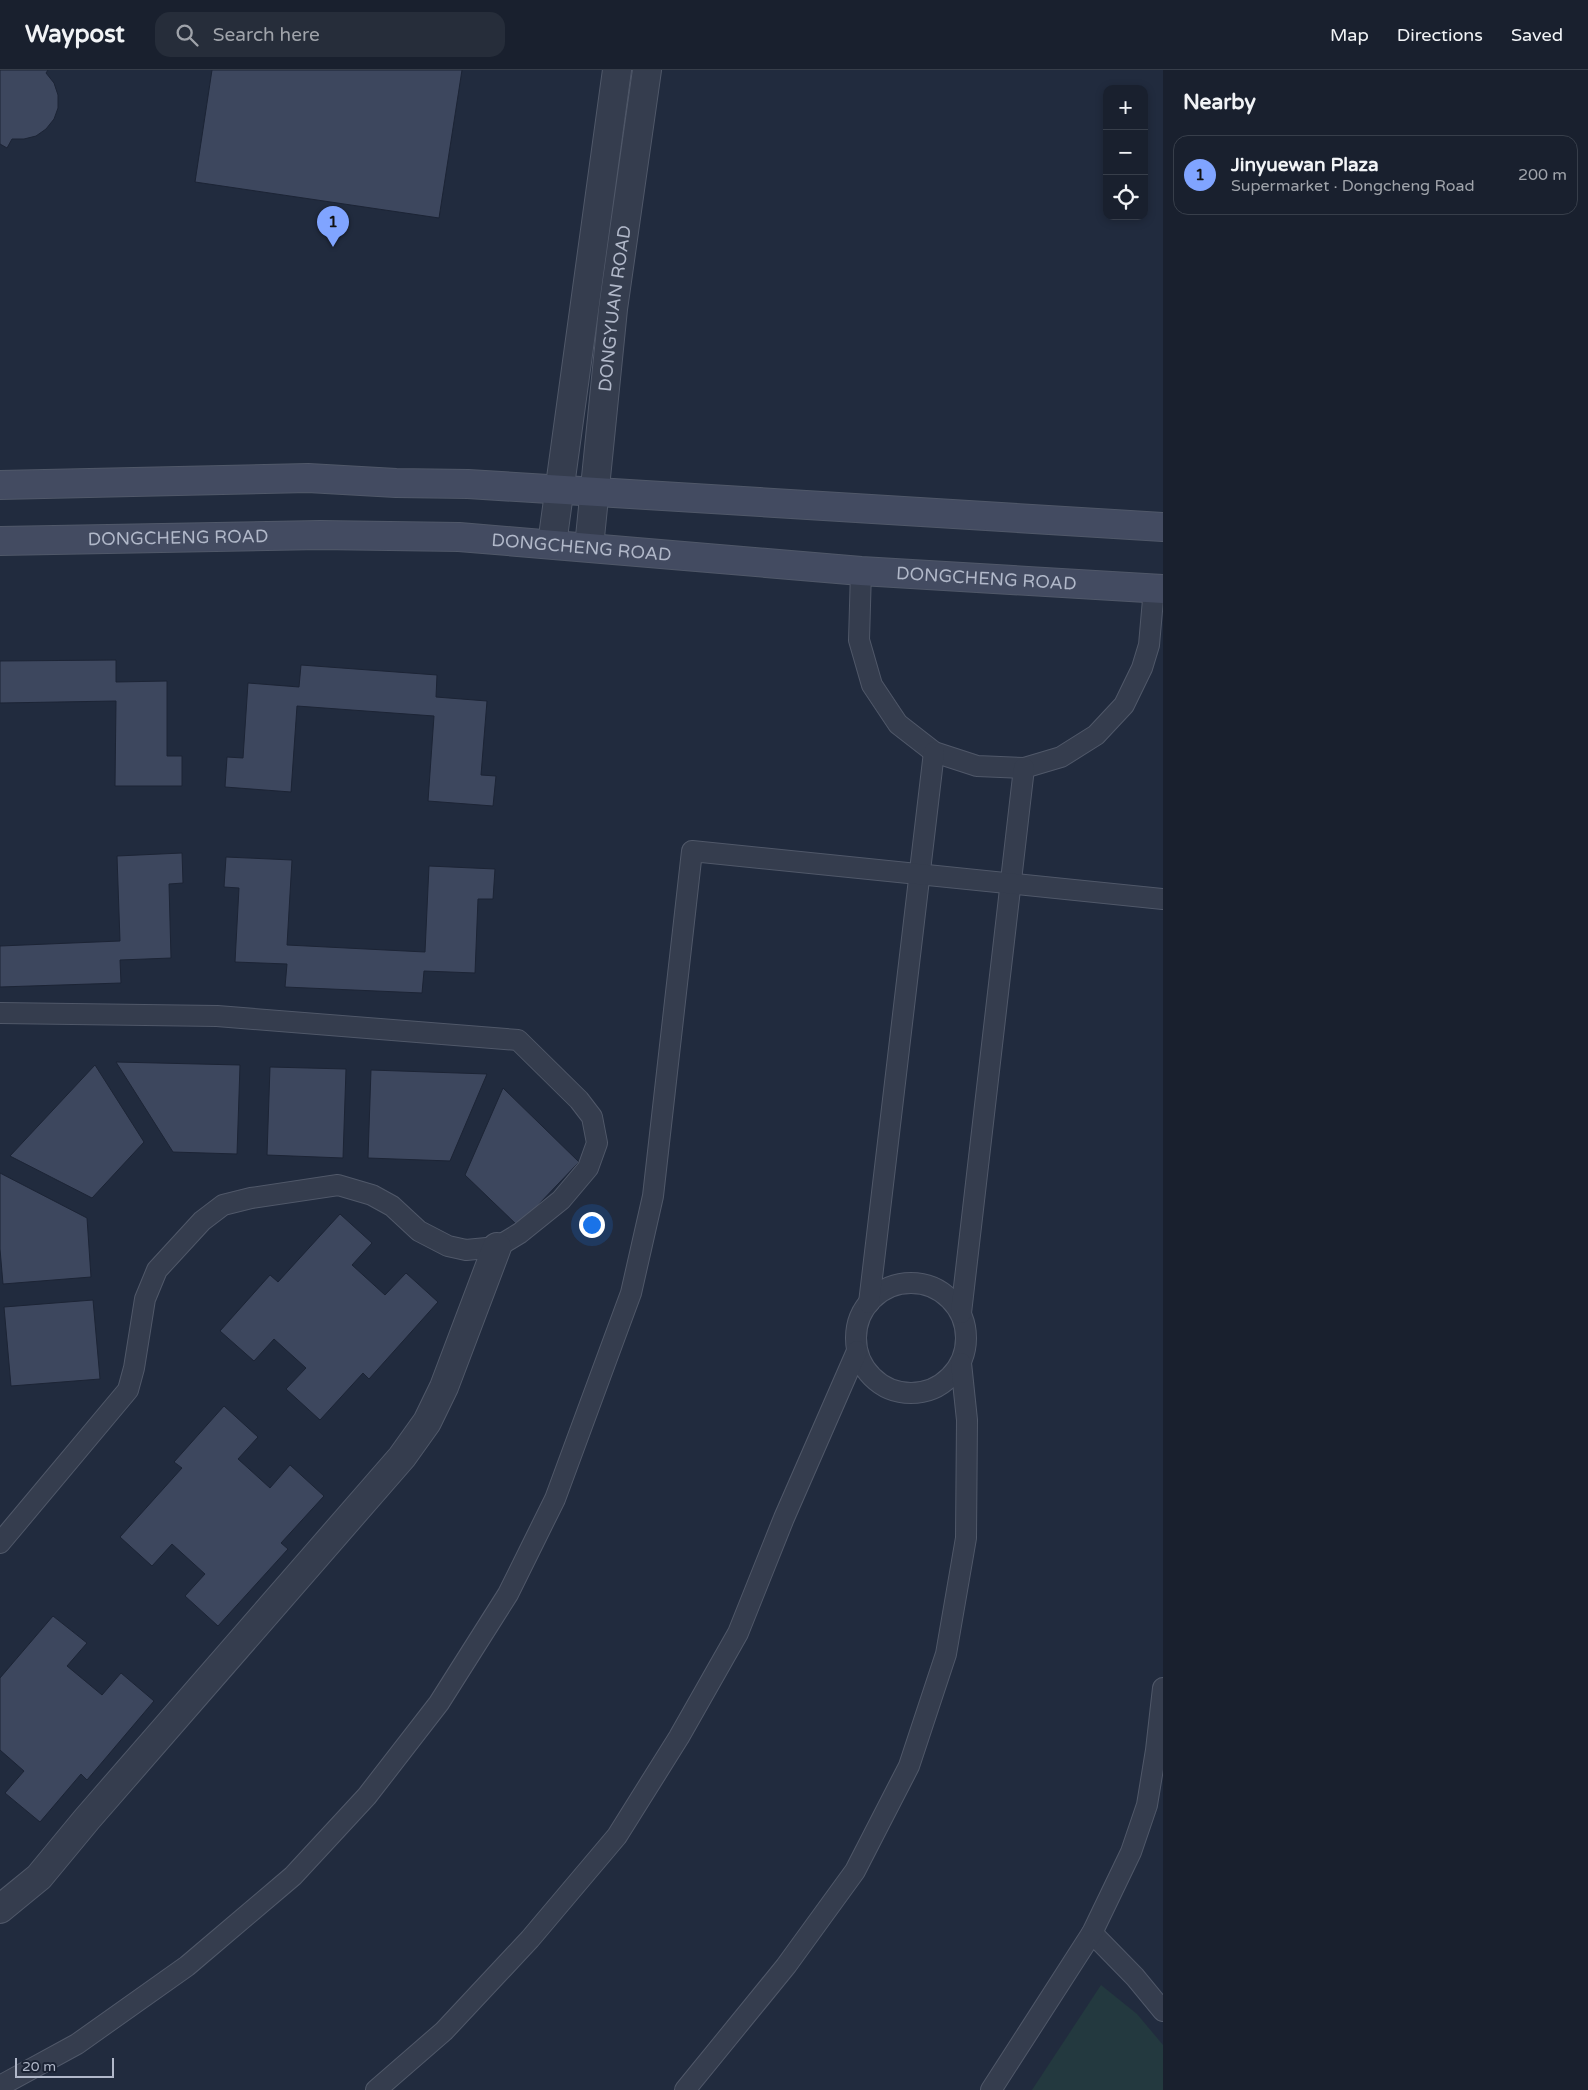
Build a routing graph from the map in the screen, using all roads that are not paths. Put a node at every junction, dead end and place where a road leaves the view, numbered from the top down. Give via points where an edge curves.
1 (617, 70) edge
2 (647, 70) edge
3 (0, 485) edge
4 (559, 490) junction
5 (594, 492) junction
6 (1163, 526) edge
7 (0, 541) edge
8 (552, 544) junction
9 (589, 547) junction
10 (861, 570) junction
11 (1158, 588) edge
12 (934, 752) junction
13 (1024, 768) junction
14 (920, 874) junction
15 (1011, 883) junction
16 (1163, 899) edge
17 (0, 1013) edge
18 (497, 1247) junction
19 (869, 1302) junction
20 (961, 1313) junction
21 (857, 1351) junction
22 (961, 1363) junction
23 (0, 1543) edge
24 (1163, 1688) edge
25 (1158, 1770) edge
26 (0, 1909) edge
27 (1092, 1933) junction
28 (1163, 2011) edge
29 (0, 2086) edge
30 (376, 2090) edge
31 (685, 2090) edge
32 (991, 2090) edge

1 - 4 street, DONGYUAN ROAD
2 - 5 street, DONGYUAN ROAD via 613,309
3 - 4 main road via 308,478
4 - 5 main road
4 - 8 street, DONGYUAN ROAD
5 - 6 main road
5 - 9 street, DONGYUAN ROAD
7 - 8 main road, DONGCHENG ROAD via 320,534 459,537
8 - 9 main road, DONGCHENG ROAD
9 - 10 main road, DONGCHENG ROAD
10 - 11 main road, DONGCHENG ROAD
10 - 12 lane via 859,640 872,685 898,724
11 - 13 lane via 1149,646 1124,704 1096,735 1061,757
12 - 13 lane via 977,766
12 - 14 lane
13 - 15 lane
14 - 15 lane
14 - 19 lane
14 - 29 lane via 692,851 653,1196 631,1293 555,1499 508,1594 439,1703 367,1796 293,1876 187,1966 77,2044
15 - 16 lane
15 - 20 lane
17 - 18 lane via 217,1016 518,1040 579,1100 592,1117 597,1143 588,1168 561,1200
18 - 23 lane via 466,1250 448,1246 419,1231 392,1206 372,1194 338,1186 223,1205 202,1221 157,1270 145,1299 128,1390
18 - 26 street via 444,1387 427,1422 402,1457 39,1877
19 - 20 lane via 891,1286 918,1283 943,1293
19 - 21 lane via 860,1317
20 - 22 lane via 966,1329 966,1346
21 - 22 lane via 874,1380 905,1394 922,1393 938,1387
21 - 30 lane via 738,1633 679,1737 617,1836 530,1939 444,2031
22 - 31 lane via 967,1420 966,1538 946,1654 909,1766 855,1871 786,1966
24 - 25 lane
25 - 27 lane via 1130,1852
27 - 28 lane
27 - 32 lane

